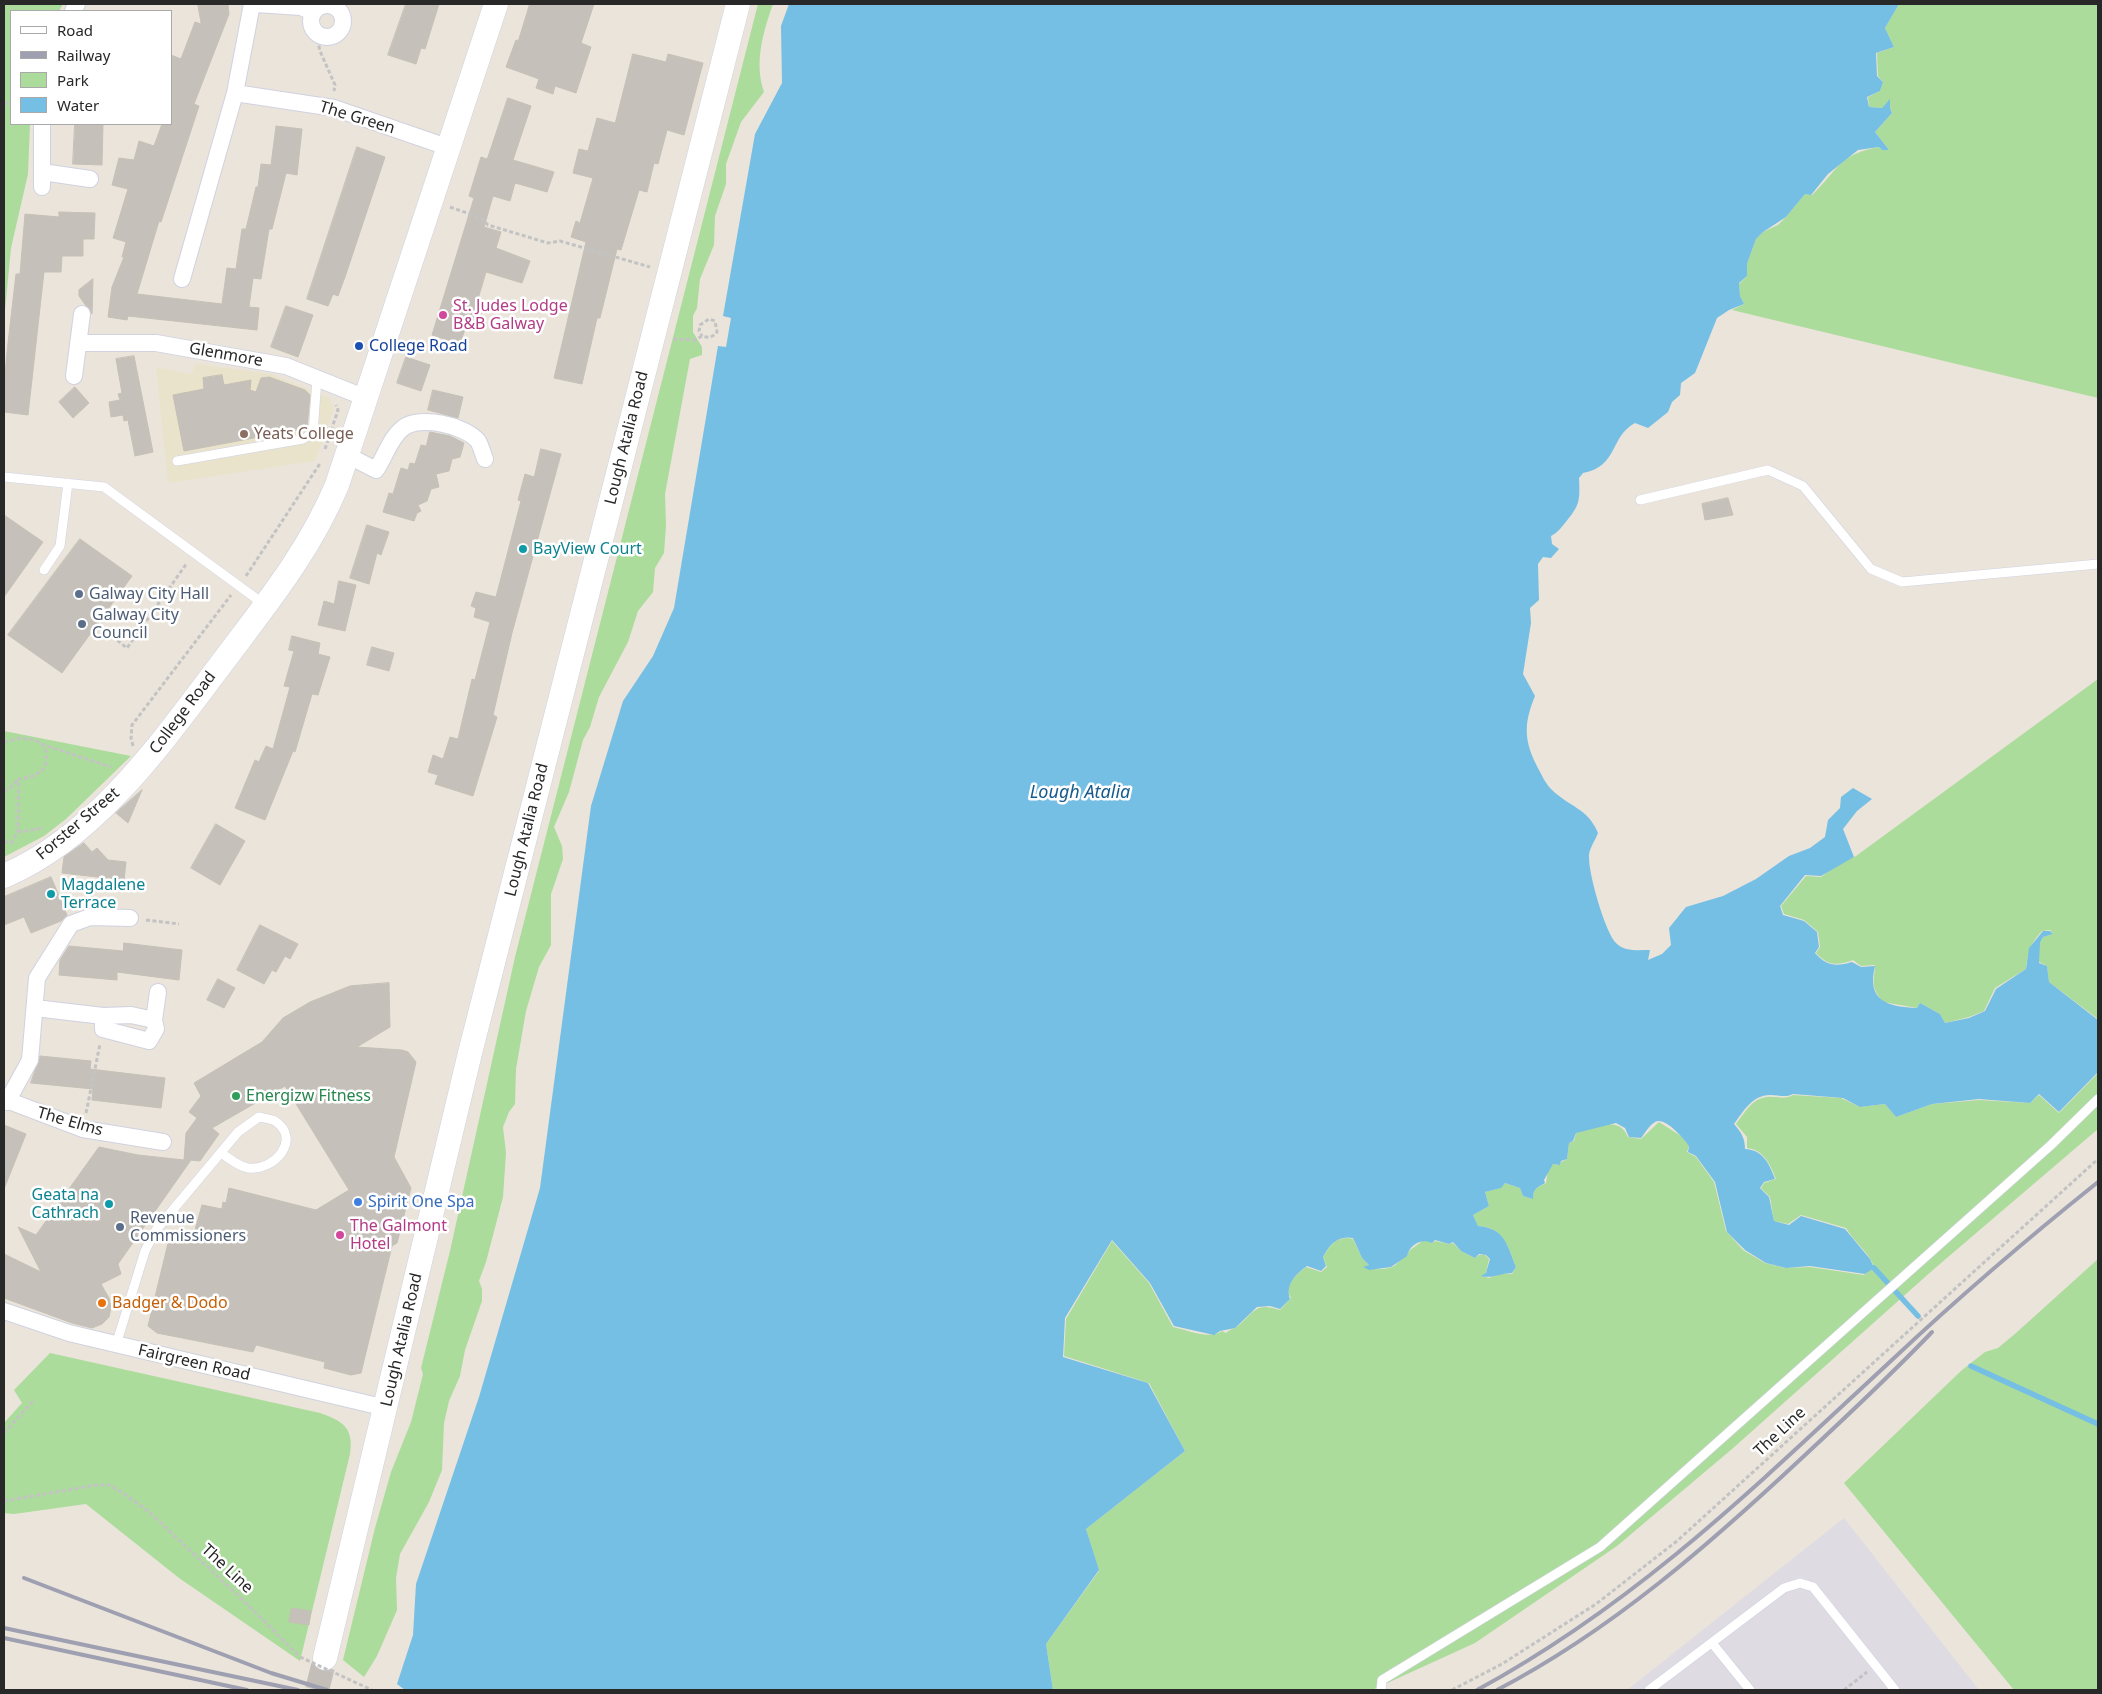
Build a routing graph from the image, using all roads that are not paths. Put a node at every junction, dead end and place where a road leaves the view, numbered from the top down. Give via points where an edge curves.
1 (252, 4) edge
2 (256, 4) edge
3 (496, 4) edge
4 (738, 4) edge
5 (313, 12) junction
6 (235, 93) junction
7 (42, 125) edge
8 (448, 147) junction
9 (90, 179) dead end
10 (182, 279) dead end
11 (82, 314) dead end
12 (79, 343) junction
13 (74, 376) dead end
14 (317, 379) junction
15 (366, 398) junction
16 (347, 455) junction
17 (485, 459) dead end
18 (177, 461) dead end
19 (4, 477) edge
20 (68, 483) junction
21 (1640, 500) dead end
22 (2098, 564) edge
23 (44, 570) dead end
24 (265, 605) junction
25 (140, 757) joint
26 (4, 876) edge
27 (130, 918) road end
28 (158, 992) dead end
29 (35, 1008) junction
30 (154, 1020) junction
31 (103, 1023) junction
32 (2098, 1099) edge
33 (5, 1101) edge
34 (163, 1142) dead end
35 (221, 1153) junction
36 (4, 1311) edge
37 (116, 1345) junction
38 (386, 1408) junction
39 (1712, 1643) junction
40 (325, 1658) tunnel mouth
41 (1381, 1690) edge
42 (1649, 1690) edge
43 (1750, 1690) edge
44 (1895, 1690) edge

1 - 6 street
2 - 5 street via 301,7
3 - 8 street, College Road
4 - 38 street, Lough Atalia Road via 470,1052
5 - 5 street via 310,23 316,33 325,37 336,35 342,26 343,16 332,5 321,5
6 - 8 street, The Green via 334,108
6 - 10 street
7 - 9 street via 42,180
8 - 15 street, College Road
11 - 12 street
12 - 13 street
12 - 14 street, Glenmore via 156,343 286,366
14 - 15 street, Glenmore
14 - 18 lane via 313,433 303,438
15 - 16 street, College Road
16 - 17 street via 376,470 393,438 415,421 445,425 462,432 477,441
16 - 24 street, College Road via 317,529
19 - 20 lane
20 - 23 lane via 60,546
20 - 24 lane via 104,487
21 - 22 lane via 1768,470 1803,486 1871,569 1902,582
24 - 25 street, College Road
25 - 26 street, Forster Street via 119,791 48,853
27 - 29 street, The Elms via 90,916 71,924 37,978
28 - 30 street
29 - 31 street
29 - 33 street, The Elms via 30,1060
30 - 31 street via 131,1015
30 - 31 street via 156,1028 149,1042
32 - 41 lane via 2052,1145 1600,1547 1382,1680
33 - 34 street, The Elms via 83,1129
35 - 35 lane via 238,1132 260,1117 274,1121 282,1130 286,1144 281,1156 260,1167 248,1168
35 - 37 lane via 172,1210 145,1250
36 - 37 street, Fairgreen Road via 38,1324
37 - 38 street, Fairgreen Road
38 - 40 street, Lough Atalia Road
39 - 42 lane
39 - 43 lane
39 - 44 lane via 1784,1588 1807,1583

